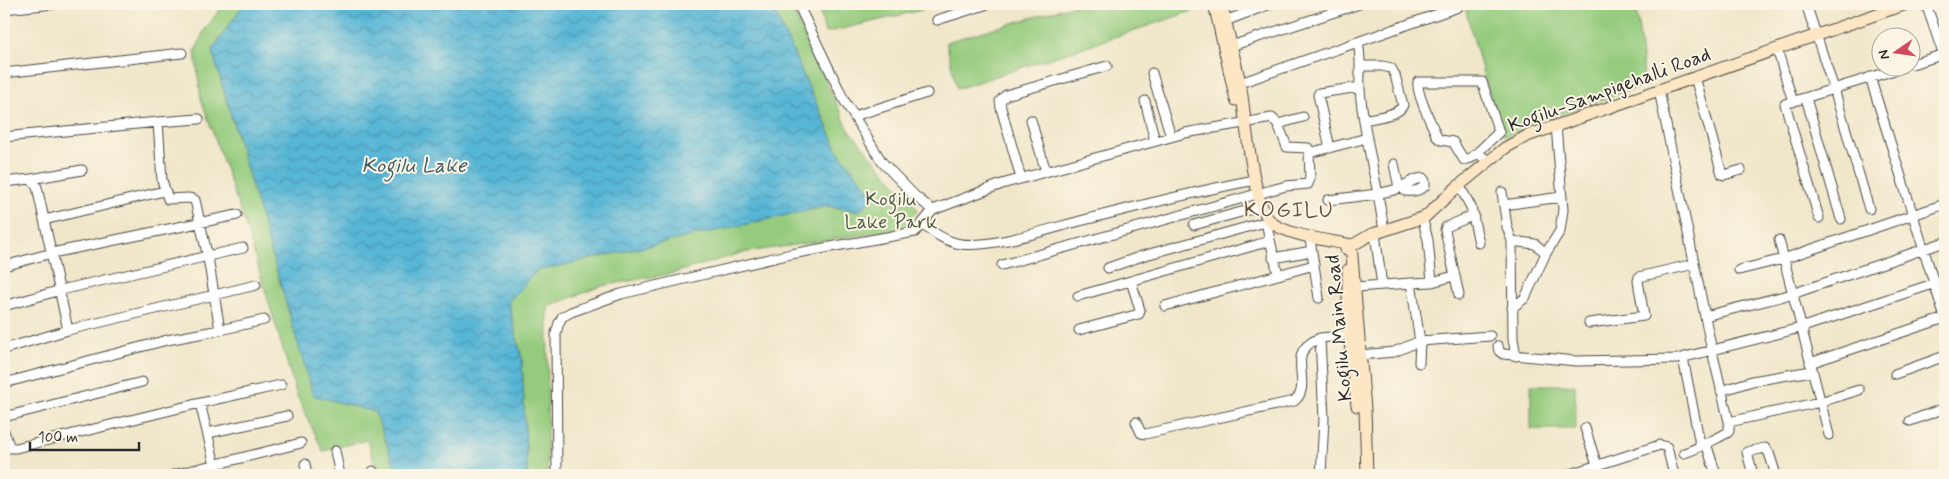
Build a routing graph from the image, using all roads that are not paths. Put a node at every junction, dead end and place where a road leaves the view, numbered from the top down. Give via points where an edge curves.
1 (54, 4) edge
2 (798, 4) edge
3 (988, 4) edge
4 (1214, 4) edge
5 (1222, 4) edge
6 (1270, 4) edge
7 (1359, 4) edge
8 (1806, 4) edge
9 (1906, 4) edge
10 (1926, 4) edge
11 (1458, 7) dead end
12 (4, 9) edge
13 (937, 20) dead end
14 (1226, 20) junction
15 (1815, 35) junction
16 (1358, 43) junction
17 (1231, 46) junction
18 (1776, 49) junction
19 (182, 53) dead end
20 (1945, 56) edge
21 (1922, 62) edge
22 (1107, 66) dead end
23 (1361, 66) junction
24 (4, 73) edge
25 (1152, 73) dead end
26 (1695, 77) junction
27 (1870, 77) joint
28 (1240, 83) junction
29 (1360, 87) junction
30 (1834, 89) junction
31 (1659, 90) junction
32 (927, 93) dead end
33 (1806, 98) junction
34 (1145, 101) dead end
35 (1793, 102) junction
36 (854, 116) junction
37 (1303, 117) dead end
38 (199, 119) dead end
39 (1031, 120) dead end
40 (1364, 120) junction
41 (158, 122) junction
42 (1243, 123) junction
43 (1278, 124) junction
44 (1556, 126) junction
45 (4, 137) edge
46 (1171, 137) junction
47 (1367, 138) junction
48 (1155, 142) junction
49 (1330, 148) junction
50 (1309, 153) junction
51 (1477, 153) junction
52 (1489, 161) junction
53 (1394, 164) dead end
54 (82, 170) dead end
55 (1741, 170) dead end
56 (1046, 172) junction
57 (1021, 178) junction
58 (31, 179) junction
59 (1253, 180) junction
60 (4, 182) edge
61 (1458, 185) junction
62 (164, 191) junction
63 (1502, 192) dead end
64 (1256, 194) junction
65 (1378, 194) junction
66 (1561, 198) junction
67 (1328, 200) dead end
68 (1945, 204) edge
69 (1504, 205) junction
70 (1261, 207) junction
71 (933, 210) junction
72 (1869, 210) dead end
73 (236, 215) dead end
74 (1474, 215) junction
75 (1913, 215) junction
76 (1422, 217) junction
77 (1819, 218) dead end
78 (44, 220) junction
79 (1841, 220) dead end
80 (1269, 222) junction
81 (201, 223) junction
82 (921, 224) junction
83 (1194, 225) dead end
84 (1380, 232) junction
85 (1310, 240) junction
86 (1779, 240) dead end
87 (1270, 241) junction
88 (1512, 241) junction
89 (1945, 242) edge
90 (1479, 243) dead end
91 (1348, 247) junction
92 (243, 248) dead end
93 (1924, 249) junction
94 (1312, 252) junction
95 (52, 253) junction
96 (1546, 253) junction
97 (208, 258) junction
98 (1273, 258) junction
99 (1783, 259) junction
100 (1694, 264) junction
101 (1002, 265) dead end
102 (1314, 265) junction
103 (4, 266) edge
104 (1108, 268) dead end
105 (1738, 270) dead end
106 (1278, 274) junction
107 (1454, 276) junction
108 (1945, 280) edge
109 (1131, 281) junction
110 (1432, 282) junction
111 (1412, 283) junction
112 (1935, 284) junction
113 (256, 285) dead end
114 (1382, 285) junction
115 (1356, 287) junction
116 (61, 290) junction
117 (1792, 294) junction
118 (213, 295) junction
119 (1459, 295) dead end
120 (1078, 296) dead end
121 (1319, 298) dead end
122 (4, 306) edge
123 (1165, 306) dead end
124 (1512, 308) junction
125 (1352, 312) junction
126 (1705, 316) junction
127 (1945, 318) edge
128 (264, 320) dead end
129 (1589, 323) dead end
130 (1800, 328) junction
131 (68, 330) junction
132 (220, 330) junction
133 (1079, 330) dead end
134 (1350, 335) junction
135 (1490, 336) dead end
136 (1320, 338) junction
137 (1420, 341) junction
138 (1498, 346) dead end
139 (4, 349) edge
140 (1712, 351) junction
141 (1360, 355) junction
142 (1516, 356) junction
143 (1945, 356) edge
144 (1684, 358) junction
145 (1419, 363) dead end
146 (1811, 367) junction
147 (1895, 374) dead end
148 (142, 382) dead end
149 (4, 383) edge
150 (281, 385) dead end
151 (1858, 390) dead end
152 (1722, 391) junction
153 (200, 402) junction
154 (1820, 402) junction
155 (1945, 408) edge
156 (287, 416) dead end
157 (4, 417) edge
158 (1910, 421) dead end
159 (1136, 422) dead end
160 (1729, 422) junction
161 (1585, 428) dead end
162 (4, 431) edge
163 (208, 433) junction
164 (1829, 435) dead end
165 (302, 443) dead end
166 (1703, 444) junction
167 (335, 451) dead end
168 (1684, 453) dead end
169 (305, 464) dead end
170 (215, 465) junction
171 (1598, 471) edge
172 (1570, 474) edge
173 (173, 475) edge
174 (307, 475) edge
175 (340, 475) edge
176 (557, 475) edge
177 (1321, 475) edge
178 (1360, 475) edge
179 (1368, 475) edge
180 (1674, 475) edge
181 (1716, 475) edge
182 (1753, 475) edge
183 (1776, 475) edge

1 - 12 street
2 - 36 street
3 - 13 street
4 - 42 main road
5 - 14 main road
6 - 14 street
7 - 17 street
8 - 15 street
9 - 15 main road, Kogilu-Sampigehalli Road
10 - 20 street
11 - 16 street
14 - 17 main road
15 - 18 main road, Kogilu-Sampigehalli Road
15 - 30 street
16 - 23 street
16 - 28 street
17 - 28 main road
18 - 26 main road, Kogilu-Sampigehalli Road
18 - 35 street
19 - 24 street
20 - 21 street
22 - 57 street via 1001,98
23 - 29 street
23 - 40 street via 1391,68 1403,105 1394,113
25 - 46 street
26 - 31 main road, Kogilu-Sampigehalli Road
26 - 55 street via 1722,174
27 - 30 street
27 - 75 street
28 - 42 main road
29 - 40 street
29 - 49 street via 1318,95
30 - 33 street
30 - 72 street
31 - 44 main road, Kogilu-Sampigehalli Road
31 - 100 street
32 - 36 street
33 - 35 street
33 - 79 street
34 - 48 street
35 - 77 street via 1785,104
36 - 71 street via 882,162
37 - 43 street
38 - 41 street
39 - 56 street
40 - 47 street
41 - 45 street
41 - 62 street
42 - 43 street via 1272,118
42 - 46 street
42 - 59 main road
43 - 50 street via 1287,147 1308,148
44 - 52 main road, Kogilu-Sampigehalli Road via 1527,136
44 - 66 street
46 - 48 street
47 - 49 street
47 - 65 street
48 - 56 street
49 - 50 street
50 - 64 street via 1308,184
51 - 51 street via 1464,160 1453,142 1437,137 1418,82 1482,82 1499,132
51 - 52 street
52 - 61 main road, Kogilu-Sampigehalli Road
53 - 65 street via 1400,187
54 - 58 street
56 - 57 street
57 - 71 street
58 - 60 street
58 - 78 street via 37,187
59 - 64 main road
59 - 82 street via 978,244 950,242
61 - 74 street
61 - 76 main road, Kogilu-Sampigehalli Road
62 - 78 street
62 - 81 street via 168,199 195,200
63 - 69 street
64 - 70 main road
64 - 101 street
65 - 67 street
65 - 84 street
66 - 69 street
66 - 96 street via 1560,232
68 - 75 street
69 - 88 street
70 - 80 main road
70 - 83 street
71 - 82 street
73 - 81 street
74 - 90 street
74 - 107 street via 1445,230
75 - 93 street
75 - 99 street
76 - 84 main road, Kogilu-Sampigehalli Road
76 - 110 street
78 - 95 street
80 - 85 main road, Kogilu Main Road via 1282,232
80 - 87 street
80 - 91 main road, Kogilu Main Road via 1289,231
80 - 104 street
81 - 95 street
81 - 97 street
82 - 176 street via 915,232 791,254 621,294 562,318 556,332
84 - 91 main road, Kogilu-Sampigehalli Road
84 - 114 street
85 - 91 main road, Kogilu Main Road
85 - 94 street
86 - 99 street
87 - 98 street
87 - 109 street
88 - 96 street via 1534,244
88 - 124 street
89 - 93 street
91 - 115 main road, Kogilu Main Road
91 - 125 main road, Kogilu Main Road
92 - 97 street
93 - 112 street
93 - 117 street
94 - 98 street
94 - 102 street
95 - 103 street
95 - 116 street
96 - 124 street via 1525,298
97 - 116 street
97 - 118 street
98 - 106 street
99 - 105 street
99 - 117 street
100 - 126 street
100 - 129 street via 1639,277 1644,316
102 - 106 street
102 - 121 street
106 - 123 street
107 - 110 street
107 - 119 street
108 - 112 street
109 - 120 street
109 - 133 street via 1139,314
110 - 111 street
111 - 114 street
111 - 137 street
112 - 127 street
112 - 130 street
113 - 118 street
114 - 115 street
115 - 125 main road, Kogilu Main Road
116 - 122 street
116 - 131 street
117 - 126 street
117 - 130 street
118 - 131 street
118 - 132 street
124 - 142 street
125 - 134 main road, Kogilu Main Road
125 - 141 main road, Kogilu Main Road
126 - 140 street
127 - 146 street
128 - 132 street
130 - 140 street
130 - 146 street
131 - 139 street
132 - 149 street via 167,340
134 - 136 street
134 - 178 main road, Kogilu Main Road
135 - 137 street
136 - 159 street via 1303,350 1302,390 1294,401 1145,434 1141,433
136 - 177 street via 1324,419
137 - 141 street via 1394,352
137 - 145 street
138 - 142 street via 1503,354
140 - 144 street
140 - 152 street
141 - 179 main road, Kogilu Main Road
142 - 144 street via 1576,362
143 - 147 street
144 - 166 street
146 - 152 street
146 - 154 street
148 - 157 street
150 - 153 street
151 - 154 street
152 - 160 street
153 - 162 street via 16,448 10,448
153 - 163 street
154 - 160 street
154 - 164 street
155 - 158 street
156 - 163 street
160 - 166 street via 1727,433
161 - 171 street
163 - 170 street
165 - 170 street
166 - 168 street
166 - 181 street
167 - 175 street
169 - 174 street
170 - 173 street
171 - 172 street
171 - 180 street via 1664,445
182 - 183 street via 1747,452 1765,448

